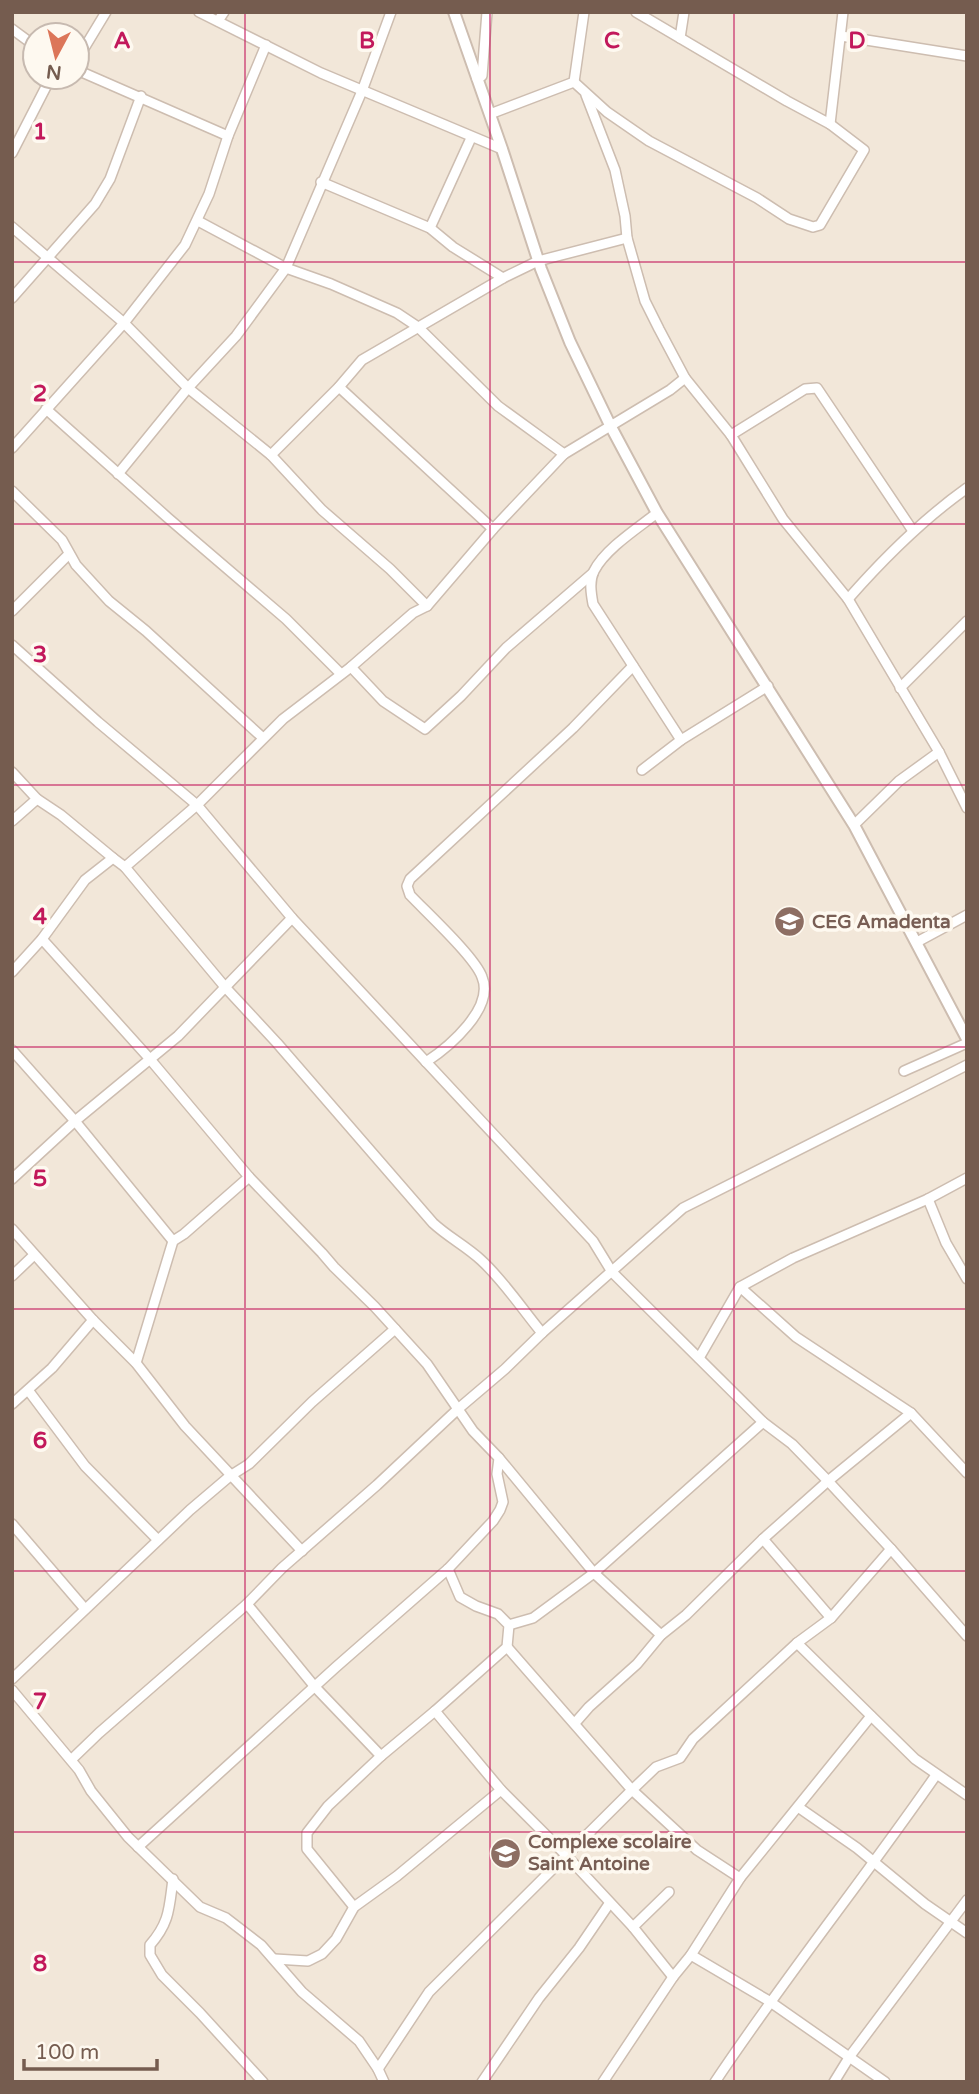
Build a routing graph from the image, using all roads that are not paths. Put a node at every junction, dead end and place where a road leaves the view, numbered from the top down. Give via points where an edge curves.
1 (106, 12) edge
2 (199, 12) edge
3 (224, 12) edge
4 (391, 12) edge
5 (454, 12) edge
6 (487, 12) edge
7 (584, 12) edge
8 (636, 12) edge
9 (684, 12) edge
10 (843, 12) edge
11 (218, 21) junction
12 (841, 36) junction
13 (91, 37) edge
14 (680, 38) junction
15 (266, 45) junction
16 (967, 55) edge
17 (91, 76) edge
18 (477, 79) junction
19 (574, 82) junction
20 (44, 91) edge
21 (362, 91) junction
22 (586, 95) junction
23 (141, 96) junction
24 (490, 114) junction
25 (830, 124) junction
26 (228, 136) junction
27 (471, 138) junction
28 (502, 149) junction
29 (12, 153) edge
30 (321, 182) junction
31 (198, 221) junction
32 (12, 227) edge
33 (430, 228) junction
34 (628, 238) junction
35 (49, 257) junction
36 (538, 261) junction
37 (286, 268) junction
38 (502, 278) junction
39 (12, 299) edge
40 (124, 323) junction
41 (418, 327) junction
42 (685, 378) junction
43 (339, 387) junction
44 (188, 388) junction
45 (46, 409) junction
46 (610, 425) junction
47 (731, 435) junction
48 (12, 448) edge
49 (565, 454) junction
50 (271, 455) junction
51 (118, 474) junction
52 (967, 488) edge
53 (12, 491) edge
54 (657, 513) junction
55 (493, 529) junction
56 (914, 531) junction
57 (69, 554) junction
58 (593, 573) junction
59 (848, 598) junction
60 (427, 606) junction
61 (12, 611) edge
62 (967, 621) edge
63 (12, 645) edge
64 (633, 666) junction
65 (351, 667) junction
66 (341, 674) junction
67 (768, 685) junction
68 (900, 688) junction
69 (262, 738) junction
70 (681, 740) junction
71 (939, 752) junction
72 (642, 770) dead end
73 (12, 772) edge
74 (37, 799) junction
75 (197, 805) junction
76 (967, 808) edge
77 (12, 821) edge
78 (854, 825) junction
79 (113, 858) junction
80 (125, 867) junction
81 (967, 915) edge
82 (292, 918) junction
83 (41, 939) junction
84 (918, 942) junction
85 (12, 972) edge
86 (225, 987) junction
87 (967, 1041) edge
88 (12, 1050) edge
89 (149, 1058) junction
90 (426, 1062) junction
91 (967, 1065) edge
92 (904, 1071) dead end
93 (75, 1121) junction
94 (249, 1177) junction
95 (967, 1178) edge
96 (12, 1179) edge
97 (928, 1199) junction
98 (12, 1229) edge
99 (173, 1241) junction
100 (34, 1255) junction
101 (612, 1272) junction
102 (12, 1276) edge
103 (967, 1279) edge
104 (740, 1287) junction
105 (93, 1320) junction
106 (395, 1329) junction
107 (542, 1333) junction
108 (699, 1358) junction
109 (135, 1363) junction
110 (28, 1390) junction
111 (12, 1404) edge
112 (458, 1409) junction
113 (911, 1413) junction
114 (763, 1422) junction
115 (499, 1458) junction
116 (967, 1473) edge
117 (230, 1476) junction
118 (828, 1481) junction
119 (12, 1524) edge
120 (763, 1539) junction
121 (158, 1540) junction
122 (891, 1549) junction
123 (302, 1551) junction
124 (448, 1569) junction
125 (594, 1573) junction
126 (247, 1604) junction
127 (85, 1609) junction
128 (831, 1618) junction
129 (509, 1625) junction
130 (661, 1635) junction
131 (967, 1636) edge
132 (797, 1643) junction
133 (507, 1647) junction
134 (12, 1679) edge
135 (315, 1687) junction
136 (12, 1690) edge
137 (435, 1711) junction
138 (871, 1716) junction
139 (575, 1723) junction
140 (381, 1756) junction
141 (72, 1760) junction
142 (936, 1775) junction
143 (502, 1790) junction
144 (632, 1790) junction
145 (967, 1795) edge
146 (798, 1807) junction
147 (138, 1847) junction
148 (565, 1854) junction
149 (875, 1862) junction
150 (740, 1878) junction
151 (173, 1879) junction
152 (669, 1892) dead end
153 (967, 1900) edge
154 (609, 1904) junction
155 (354, 1907) junction
156 (951, 1921) junction
157 (633, 1927) junction
158 (967, 1933) edge
159 (691, 1955) junction
160 (275, 1959) junction
161 (673, 1977) junction
162 (769, 2001) junction
163 (850, 2056) junction
164 (378, 2070) junction
165 (263, 2082) edge
166 (384, 2082) edge
167 (482, 2082) edge
168 (603, 2082) edge
169 (715, 2082) edge
170 (834, 2082) edge
171 (885, 2082) edge

1 - 13 street
2 - 11 street
3 - 11 street
4 - 21 street
5 - 18 street
6 - 18 street via 482,76
7 - 19 street
8 - 14 street
9 - 14 street
10 - 12 street
11 - 15 street
12 - 16 street
12 - 25 street
14 - 25 street
15 - 21 street
15 - 26 street
17 - 23 street
18 - 24 street
19 - 22 street
19 - 24 street
20 - 29 street
21 - 27 street
21 - 30 street
22 - 25 street via 649,141 789,219 813,227 820,225 864,150
22 - 34 street via 615,170
23 - 26 street
23 - 35 street via 110,179 95,204
24 - 28 street
26 - 31 street
27 - 28 street
27 - 33 street
28 - 36 street
30 - 33 street
30 - 37 street
31 - 37 street
31 - 40 street via 185,245
32 - 35 street
33 - 38 street
34 - 36 street
34 - 42 street via 645,301
35 - 39 street
35 - 40 street
36 - 38 street
36 - 46 street
37 - 41 street via 378,304
37 - 44 street via 253,315
38 - 41 street
40 - 44 street
40 - 45 street
41 - 43 street via 362,360
41 - 49 street via 498,406
42 - 46 street
42 - 47 street
43 - 50 street
43 - 55 street
44 - 50 street
44 - 51 street
45 - 48 street
45 - 51 street
46 - 49 street
46 - 54 street
47 - 56 street via 805,389 817,388
47 - 59 street via 783,519
49 - 55 street
50 - 60 street via 322,510
51 - 66 street via 268,603
52 - 56 street
53 - 57 street via 53,531
54 - 58 street via 613,548
54 - 67 street
55 - 60 street
56 - 59 street
57 - 61 street
57 - 69 street via 110,601
58 - 64 street via 593,604
58 - 65 street via 506,648 425,729 383,701
59 - 68 street
60 - 65 street
62 - 68 street
63 - 75 street
64 - 70 street
64 - 90 street via 410,879 410,895 472,962 485,991 480,1008 462,1031
65 - 66 street
66 - 69 street
67 - 70 street
67 - 78 street
68 - 71 street
69 - 75 street
70 - 72 street
71 - 76 street
71 - 78 street via 892,787
73 - 74 street
74 - 77 street
74 - 79 street
75 - 80 street
75 - 82 street
78 - 84 street
79 - 80 street
79 - 83 street via 85,880
80 - 86 street
81 - 84 street
82 - 86 street
82 - 90 street
83 - 85 street
83 - 89 street
84 - 87 street
86 - 89 street via 178,1036
86 - 107 street via 433,1223 484,1263
87 - 92 street
88 - 93 street
89 - 93 street
89 - 94 street
90 - 101 street via 593,1241
91 - 101 street via 683,1208
93 - 96 street
93 - 99 street
94 - 99 street
94 - 106 street
95 - 97 street
97 - 103 street
97 - 104 street via 793,1258
98 - 100 street
99 - 109 street
100 - 102 street
100 - 105 street
101 - 107 street
101 - 108 street
104 - 108 street
104 - 113 street via 796,1336
105 - 109 street
105 - 110 street
106 - 112 street
106 - 117 street
107 - 112 street
108 - 114 street
109 - 117 street
110 - 111 street
110 - 121 street via 85,1466
112 - 115 street
112 - 123 street
113 - 116 street
113 - 118 street
114 - 118 street
114 - 125 street
115 - 124 street via 500,1510
115 - 125 street
117 - 121 street
117 - 123 street
118 - 120 street
118 - 122 street
119 - 127 street
120 - 128 street
120 - 130 street
121 - 127 street
122 - 128 street
122 - 131 street
123 - 126 street
124 - 129 street via 460,1597 498,1614
124 - 135 street
125 - 129 street via 533,1618
125 - 130 street
126 - 135 street
126 - 141 street
127 - 134 street
128 - 132 street
129 - 133 street
130 - 139 street
132 - 138 street
132 - 144 street via 693,1740 680,1758 656,1767
133 - 137 street
133 - 139 street
135 - 140 street
135 - 147 street
136 - 141 street
137 - 140 street
137 - 143 street
138 - 142 street
138 - 146 street
139 - 144 street
140 - 155 street via 328,1806 307,1833 307,1849
141 - 147 street via 91,1791
142 - 145 street
142 - 149 street
143 - 148 street
143 - 155 street
144 - 148 street
144 - 150 street via 697,1850
146 - 149 street
146 - 150 street
147 - 151 street
148 - 154 street
148 - 164 street via 429,1992
149 - 156 street
149 - 162 street
150 - 159 street
151 - 160 street via 200,1908 226,1918
151 - 165 street via 169,1917 150,1945 150,1955 162,1975
152 - 157 street
153 - 156 street
154 - 157 street
154 - 167 street
155 - 160 street via 336,1939 321,1954 308,1961
156 - 158 street
156 - 163 street
157 - 161 street
159 - 161 street
159 - 162 street
160 - 164 street via 302,1992 359,2041
161 - 168 street
162 - 163 street
162 - 169 street
163 - 170 street
163 - 171 street
164 - 166 street

